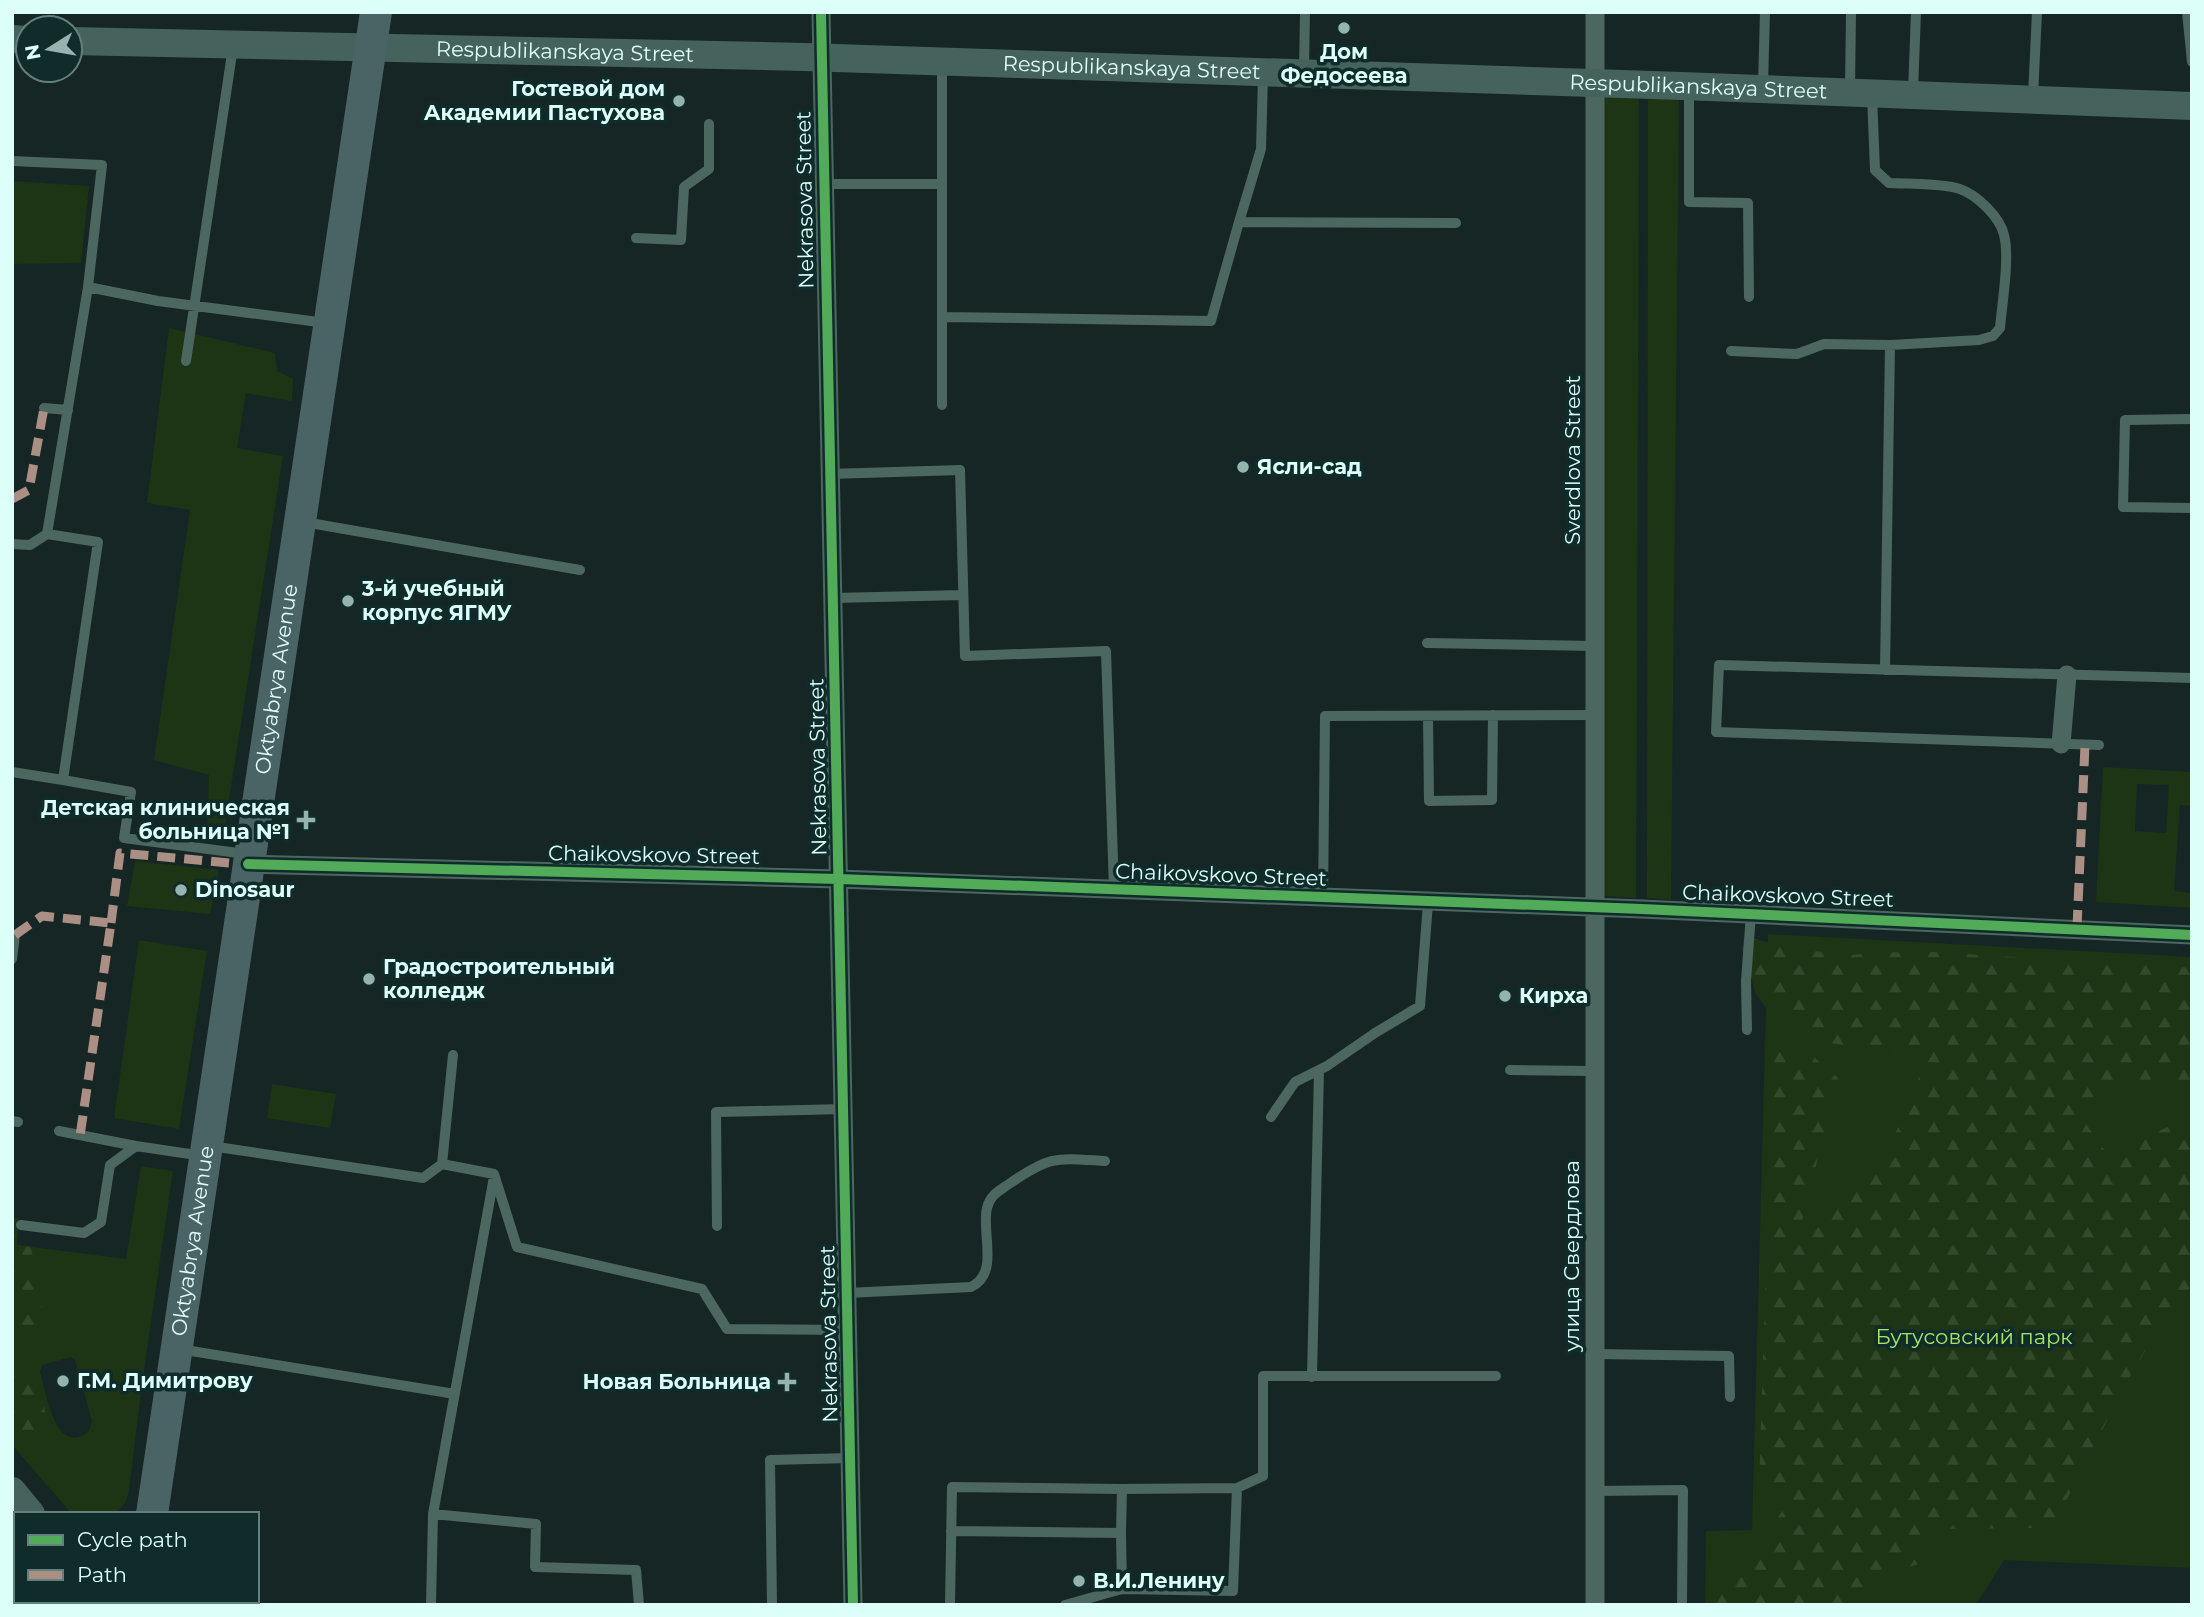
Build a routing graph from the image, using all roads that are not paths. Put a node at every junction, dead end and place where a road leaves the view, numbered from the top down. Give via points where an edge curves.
1 (376, 12) edge
2 (821, 12) edge
3 (1305, 12) edge
4 (1595, 12) edge
5 (1765, 12) edge
6 (1851, 12) edge
7 (1916, 12) edge
8 (2037, 12) edge
9 (2187, 12) edge
10 (84, 41) edge
11 (233, 45) junction
12 (371, 49) junction
13 (821, 58) junction
14 (942, 62) junction
15 (2192, 62) edge
16 (1263, 73) junction
17 (1304, 74) junction
18 (1596, 83) junction
19 (1689, 86) junction
20 (1763, 89) junction
21 (1861, 94) junction
22 (1913, 96) junction
23 (2032, 100) junction
24 (2192, 106) edge
25 (709, 124) dead end
26 (12, 161) edge
27 (823, 184) junction
28 (942, 184) junction
29 (1239, 222) junction
30 (1456, 223) dead end
31 (636, 238) dead end
32 (88, 287) junction
33 (1749, 296) dead end
34 (194, 305) junction
35 (943, 317) junction
36 (330, 323) junction
37 (1890, 345) junction
38 (1731, 352) dead end
39 (186, 361) dead end
40 (942, 405) dead end
41 (44, 408) dead end
42 (68, 410) junction
43 (2192, 419) edge
44 (830, 474) junction
45 (2192, 508) edge
46 (300, 521) junction
47 (47, 534) junction
48 (12, 544) edge
49 (580, 570) dead end
50 (964, 595) junction
51 (833, 598) junction
52 (1427, 643) dead end
53 (1595, 646) junction
54 (1885, 670) junction
55 (2067, 675) junction
56 (2192, 678) edge
57 (1493, 715) junction
58 (1595, 715) junction
59 (1428, 716) junction
60 (2061, 744) junction
61 (2099, 745) dead end
62 (12, 772) edge
63 (64, 780) junction
64 (249, 859) junction
65 (839, 879) junction
66 (1114, 890) junction
67 (1322, 898) junction
68 (1428, 902) junction
69 (1594, 907) junction
70 (1751, 914) junction
71 (15, 935) dead end
72 (2192, 935) edge
73 (12, 959) edge
74 (1747, 1030) dead end
75 (453, 1055) dead end
76 (1319, 1070) junction
77 (1510, 1070) dead end
78 (1594, 1071) junction
79 (844, 1109) junction
80 (1271, 1117) dead end
81 (59, 1131) dead end
82 (136, 1146) junction
83 (206, 1151) junction
84 (1105, 1161) dead end
85 (442, 1164) junction
86 (495, 1174) junction
87 (21, 1225) dead end
88 (717, 1226) dead end
89 (847, 1293) junction
90 (848, 1330) junction
91 (177, 1349) junction
92 (1595, 1354) junction
93 (1496, 1376) dead end
94 (1312, 1377) junction
95 (455, 1394) junction
96 (1730, 1397) dead end
97 (851, 1458) junction
98 (1237, 1488) junction
99 (1122, 1489) junction
100 (12, 1491) edge
101 (1595, 1491) junction
102 (29, 1512) edge
103 (152, 1512) edge
104 (433, 1514) junction
105 (951, 1531) junction
106 (1121, 1533) junction
107 (1122, 1589) junction
108 (431, 1605) edge
109 (639, 1605) edge
110 (772, 1605) edge
111 (853, 1605) edge
112 (950, 1605) edge
113 (1065, 1605) edge
114 (1595, 1605) edge
115 (1682, 1605) edge

1 - 12 main road, Oktyabrya Avenue
2 - 13 street, Nekrasova Street
3 - 17 lane
4 - 18 street, Sverdlova Street
5 - 20 lane
6 - 21 lane
7 - 22 lane
8 - 23 lane
9 - 15 lane
10 - 11 main road, Respublikanskaya Street
11 - 12 main road, Respublikanskaya Street
11 - 34 lane
12 - 13 main road, Respublikanskaya Street
12 - 36 main road, Oktyabrya Avenue
13 - 14 main road, Respublikanskaya Street
13 - 27 street, Nekrasova Street
14 - 16 main road, Respublikanskaya Street
14 - 28 lane
16 - 17 main road, Respublikanskaya Street
16 - 29 lane via 1261,149
17 - 18 main road, Respublikanskaya Street
18 - 19 main road, Respublikanskaya Street
18 - 53 street, Sverdlova Street
19 - 20 main road, Respublikanskaya Street
19 - 33 lane via 1689,202 1748,202
20 - 21 main road, Respublikanskaya Street
21 - 22 main road, Respublikanskaya Street
21 - 37 lane via 1875,170 1881,178 1889,183 1959,189 1983,204 2004,235 2000,328 1993,336
22 - 23 main road, Respublikanskaya Street
23 - 24 main road, Respublikanskaya Street
25 - 31 lane via 709,169 684,187 681,240
26 - 32 lane via 102,165
27 - 28 lane
27 - 44 street, Nekrasova Street
28 - 35 lane
29 - 30 lane
29 - 35 lane via 1211,321
32 - 34 lane
32 - 42 lane
34 - 36 lane
34 - 39 lane
35 - 40 lane
36 - 46 main road, Oktyabrya Avenue
37 - 38 lane via 1824,344 1797,354
37 - 54 lane
41 - 42 lane
42 - 47 lane
43 - 45 lane via 2125,420 2123,507
44 - 50 lane via 960,470
44 - 51 street, Nekrasova Street
46 - 49 lane
46 - 64 main road, Oktyabrya Avenue
47 - 48 lane via 30,545
47 - 63 lane via 99,542
50 - 51 lane
50 - 66 lane via 965,656 1106,651
51 - 65 street, Nekrasova Street
52 - 53 lane
53 - 58 street, Sverdlova Street
54 - 55 lane
54 - 60 lane via 1719,665 1716,732
55 - 56 lane
55 - 60 street
57 - 58 lane
57 - 59 lane
57 - 59 lane via 1492,800 1429,801
58 - 69 street, Sverdlova Street
59 - 67 lane via 1325,716
60 - 61 lane
62 - 63 lane
63 - 64 lane via 131,792 124,838
64 - 65 street, Chaikovskovo Street
64 - 83 main road, Oktyabrya Avenue
65 - 66 street, Chaikovskovo Street
65 - 79 street, Nekrasova Street
66 - 67 street, Chaikovskovo Street
67 - 68 street, Chaikovskovo Street
68 - 69 street, Chaikovskovo Street
68 - 76 lane via 1420,1006
69 - 70 street, Chaikovskovo Street
69 - 78 street, улица Свердлова
70 - 72 street, Chaikovskovo Street
70 - 74 lane
71 - 73 lane
75 - 85 lane
76 - 80 lane via 1295,1082
76 - 94 lane
77 - 78 lane
78 - 92 street, улица Свердлова
79 - 88 lane via 716,1112
79 - 89 street, Nekrasova Street
81 - 82 lane
82 - 83 lane
82 - 87 lane via 110,1165 101,1222 84,1233
83 - 85 lane via 423,1178
83 - 91 main road, Oktyabrya Avenue
84 - 89 lane via 1046,1161 995,1193 987,1210 987,1262 979,1283
85 - 86 lane
86 - 90 lane via 517,1247 702,1289 727,1329
86 - 95 lane
89 - 90 street, Nekrasova Street
90 - 97 street, Nekrasova Street
91 - 95 lane
91 - 103 main road, Oktyabrya Avenue
92 - 96 lane via 1729,1356
92 - 101 street, улица Свердлова
93 - 94 lane
94 - 98 lane via 1264,1376 1263,1476
95 - 104 lane
97 - 110 lane via 770,1460
97 - 111 street, Nekrasova Street
98 - 99 lane
98 - 107 lane via 1233,1591
99 - 105 lane via 952,1487
99 - 106 lane
100 - 102 main road
101 - 114 street, улица Свердлова
101 - 115 lane via 1683,1490
104 - 108 lane
104 - 109 lane via 536,1524 535,1567 636,1570
105 - 106 lane
105 - 112 lane
106 - 107 lane
107 - 113 lane

